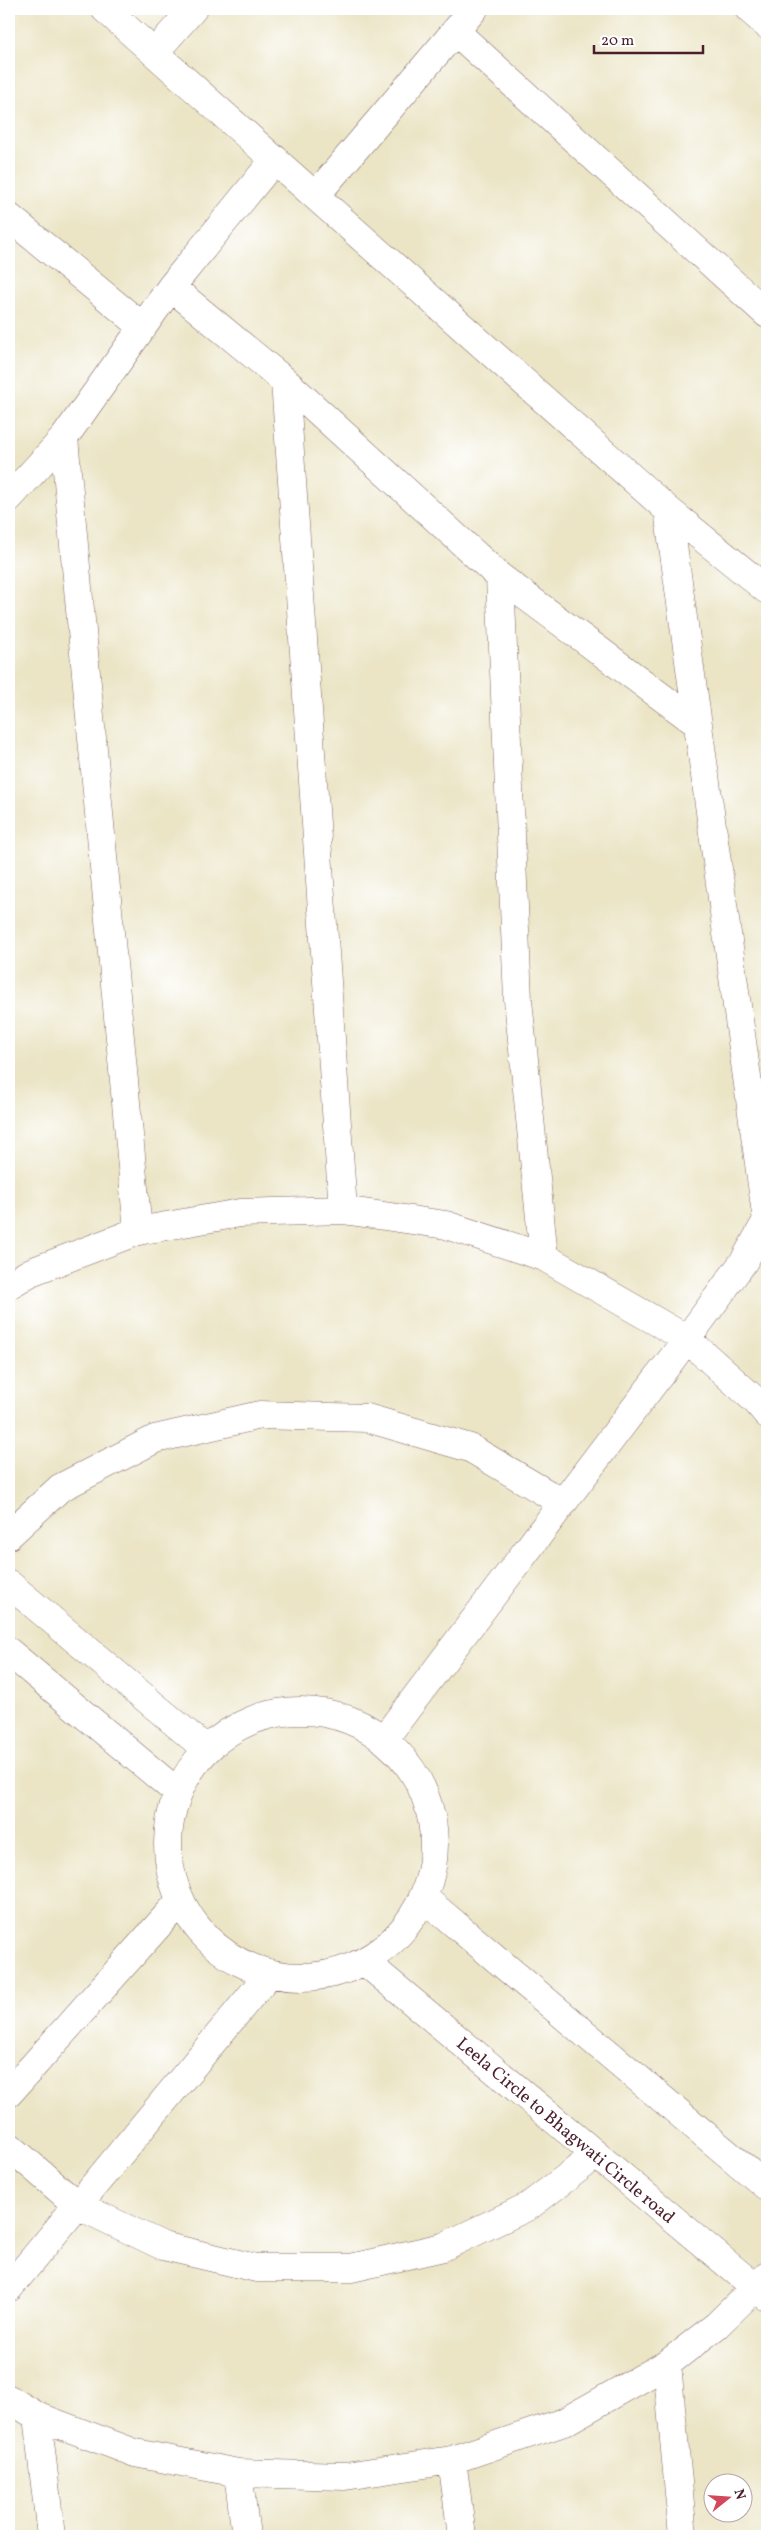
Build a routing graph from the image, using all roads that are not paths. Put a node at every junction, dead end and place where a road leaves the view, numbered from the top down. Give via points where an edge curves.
1 (105, 9) edge
2 (193, 9) edge
3 (474, 9) edge
4 (748, 9) edge
5 (767, 25) edge
6 (455, 31) junction
7 (155, 52) junction
8 (275, 159) junction
9 (316, 195) junction
10 (9, 217) edge
11 (171, 287) junction
12 (767, 314) edge
13 (143, 327) junction
14 (285, 381) junction
15 (64, 438) junction
16 (9, 498) edge
17 (668, 510) junction
18 (500, 577) junction
19 (767, 590) edge
20 (698, 724) junction
21 (343, 1210) junction
22 (767, 1220) edge
23 (138, 1231) junction
24 (544, 1257) junction
25 (756, 1260) edge
26 (9, 1285) edge
27 (687, 1339) junction
28 (767, 1414) edge
29 (563, 1503) junction
30 (9, 1535) edge
31 (9, 1584) edge
32 (9, 1652) edge
33 (384, 1739) junction
34 (206, 1749) junction
35 (177, 1792) junction
36 (424, 1898) junction
37 (180, 1901) junction
38 (365, 1962) junction
39 (269, 1974) junction
40 (9, 2092) edge
41 (9, 2146) edge
42 (596, 2155) junction
43 (767, 2188) edge
44 (77, 2205) junction
45 (764, 2287) edge
46 (9, 2288) edge
47 (666, 2364) junction
48 (9, 2399) edge
49 (37, 2416) junction
50 (452, 2460) junction
51 (238, 2473) junction
52 (51, 2536) edge
53 (246, 2536) edge
54 (462, 2536) edge
55 (683, 2536) edge

1 - 7 street
2 - 7 street
3 - 6 street
4 - 5 street
6 - 9 street
6 - 12 street
7 - 8 street
8 - 9 street
8 - 11 street
9 - 17 street
10 - 13 street
11 - 13 street
11 - 14 street
13 - 15 street
14 - 18 street
14 - 21 street
15 - 16 street
15 - 23 street
17 - 19 street
17 - 20 street
18 - 20 street
18 - 24 street via 518,1000
20 - 22 street
21 - 23 street via 240,1213
21 - 24 street via 446,1226
22 - 25 street
23 - 26 street via 32,1272
24 - 27 street
25 - 27 street
27 - 28 street
27 - 29 street
29 - 30 street via 470,1448 367,1418 260,1415 155,1439 60,1488
29 - 33 street
31 - 34 street
32 - 35 street
33 - 34 street via 351,1720 313,1710 274,1712 238,1726
33 - 36 street via 408,1764 425,1795 432,1820 433,1864
34 - 35 street
35 - 37 street via 168,1828 169,1865
36 - 38 street via 390,1945
36 - 43 street
37 - 39 street via 202,1934 233,1959
37 - 40 street
38 - 39 street via 334,1974 302,1978
38 - 42 street, Leela Circle to Bhagwati Circle road
39 - 44 street
41 - 44 street
42 - 44 street via 529,2206 444,2247 351,2268 256,2268 164,2246
42 - 45 street, Leela Circle to Bhagwati Circle road
44 - 46 street
45 - 47 street
47 - 50 street via 564,2422
47 - 55 street
48 - 49 street
49 - 51 street via 136,2453
49 - 52 street
50 - 51 street via 346,2476
50 - 54 street
51 - 53 street

